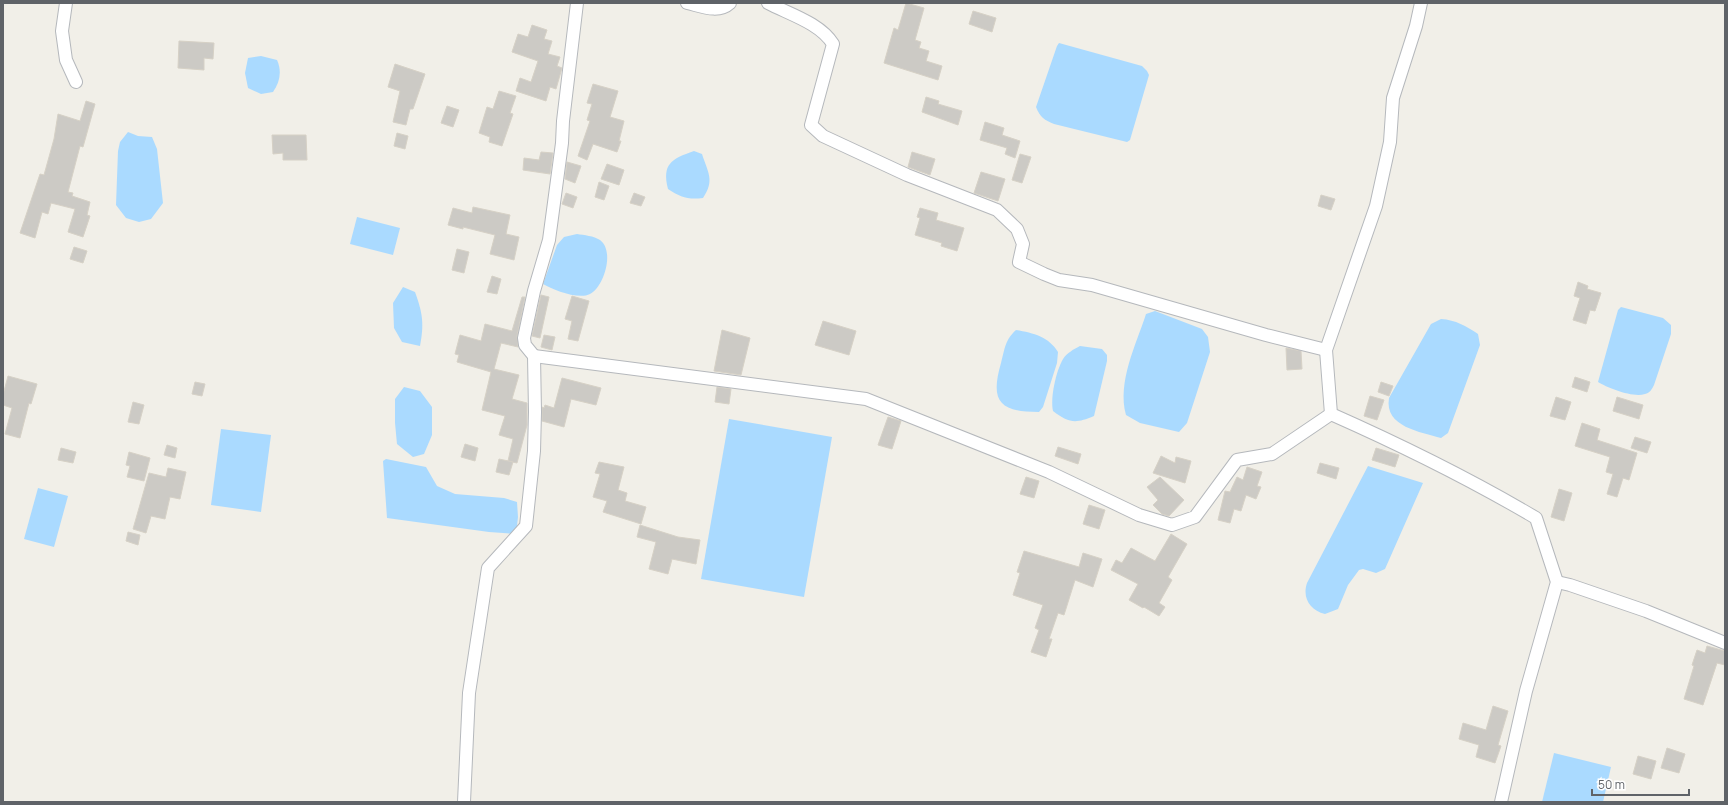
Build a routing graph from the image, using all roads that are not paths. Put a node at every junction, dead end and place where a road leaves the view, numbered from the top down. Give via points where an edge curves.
1 (66, 3) edge
2 (577, 3) edge
3 (687, 3) edge
4 (730, 3) edge
5 (768, 3) edge
6 (1421, 3) edge
7 (76, 82) dead end
8 (1326, 350) junction
9 (534, 356) junction
10 (1331, 414) junction
11 (1557, 582) junction
12 (1725, 643) edge
13 (464, 802) edge
14 (1501, 802) edge

1 - 7 street via 62,31 66,60
2 - 9 street via 549,240 524,338 524,345
3 - 4 street via 713,9 725,7
5 - 8 street via 828,35 833,44 811,125 823,136 893,168 997,210 1017,229 1022,244 1019,262 1059,280 1092,285
6 - 8 street via 1393,98 1390,142 1376,206
8 - 10 street
9 - 10 street via 866,398 1049,472 1139,515 1172,525 1195,517 1237,460 1272,454
9 - 13 street via 534,450 526,526 488,568 469,693
10 - 11 street via 1501,497 1536,518
11 - 12 street via 1646,612
11 - 14 street via 1526,691

